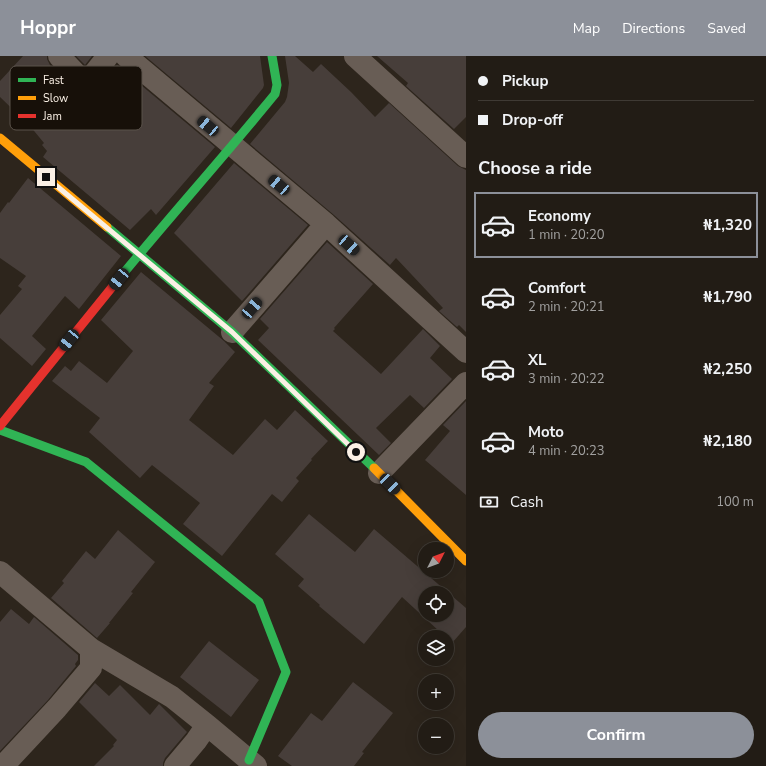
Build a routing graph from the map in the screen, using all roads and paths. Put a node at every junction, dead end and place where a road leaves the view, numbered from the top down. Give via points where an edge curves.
1 (59, 56) edge
2 (108, 56) edge
3 (126, 56) edge
4 (272, 56) edge
5 (355, 56) edge
6 (69, 66) edge
7 (100, 66) edge
8 (138, 66) edge
9 (142, 70) edge
10 (0, 138) edge
11 (232, 146) junction
12 (466, 157) edge
13 (326, 224) junction
14 (139, 254) junction
15 (232, 332) junction
16 (466, 352) edge
17 (466, 383) edge
18 (0, 426) edge
19 (0, 430) edge
20 (379, 473) junction
21 (466, 561) edge
22 (0, 572) edge
23 (90, 649) junction
24 (207, 725) junction
25 (252, 763) edge
26 (2, 766) edge
27 (175, 766) edge

1 - 6 street
2 - 7 street
3 - 8 street
4 - 11 street via 277,85 275,94
5 - 12 street
9 - 11 street
10 - 14 street
11 - 13 street
11 - 14 street
13 - 15 street
13 - 16 street
14 - 15 street
14 - 18 street
15 - 20 street
17 - 20 street
19 - 25 street via 86,462 258,602 286,672
20 - 21 street
22 - 23 street
23 - 24 street via 172,697
23 - 26 street via 91,668
24 - 25 street
24 - 27 street

